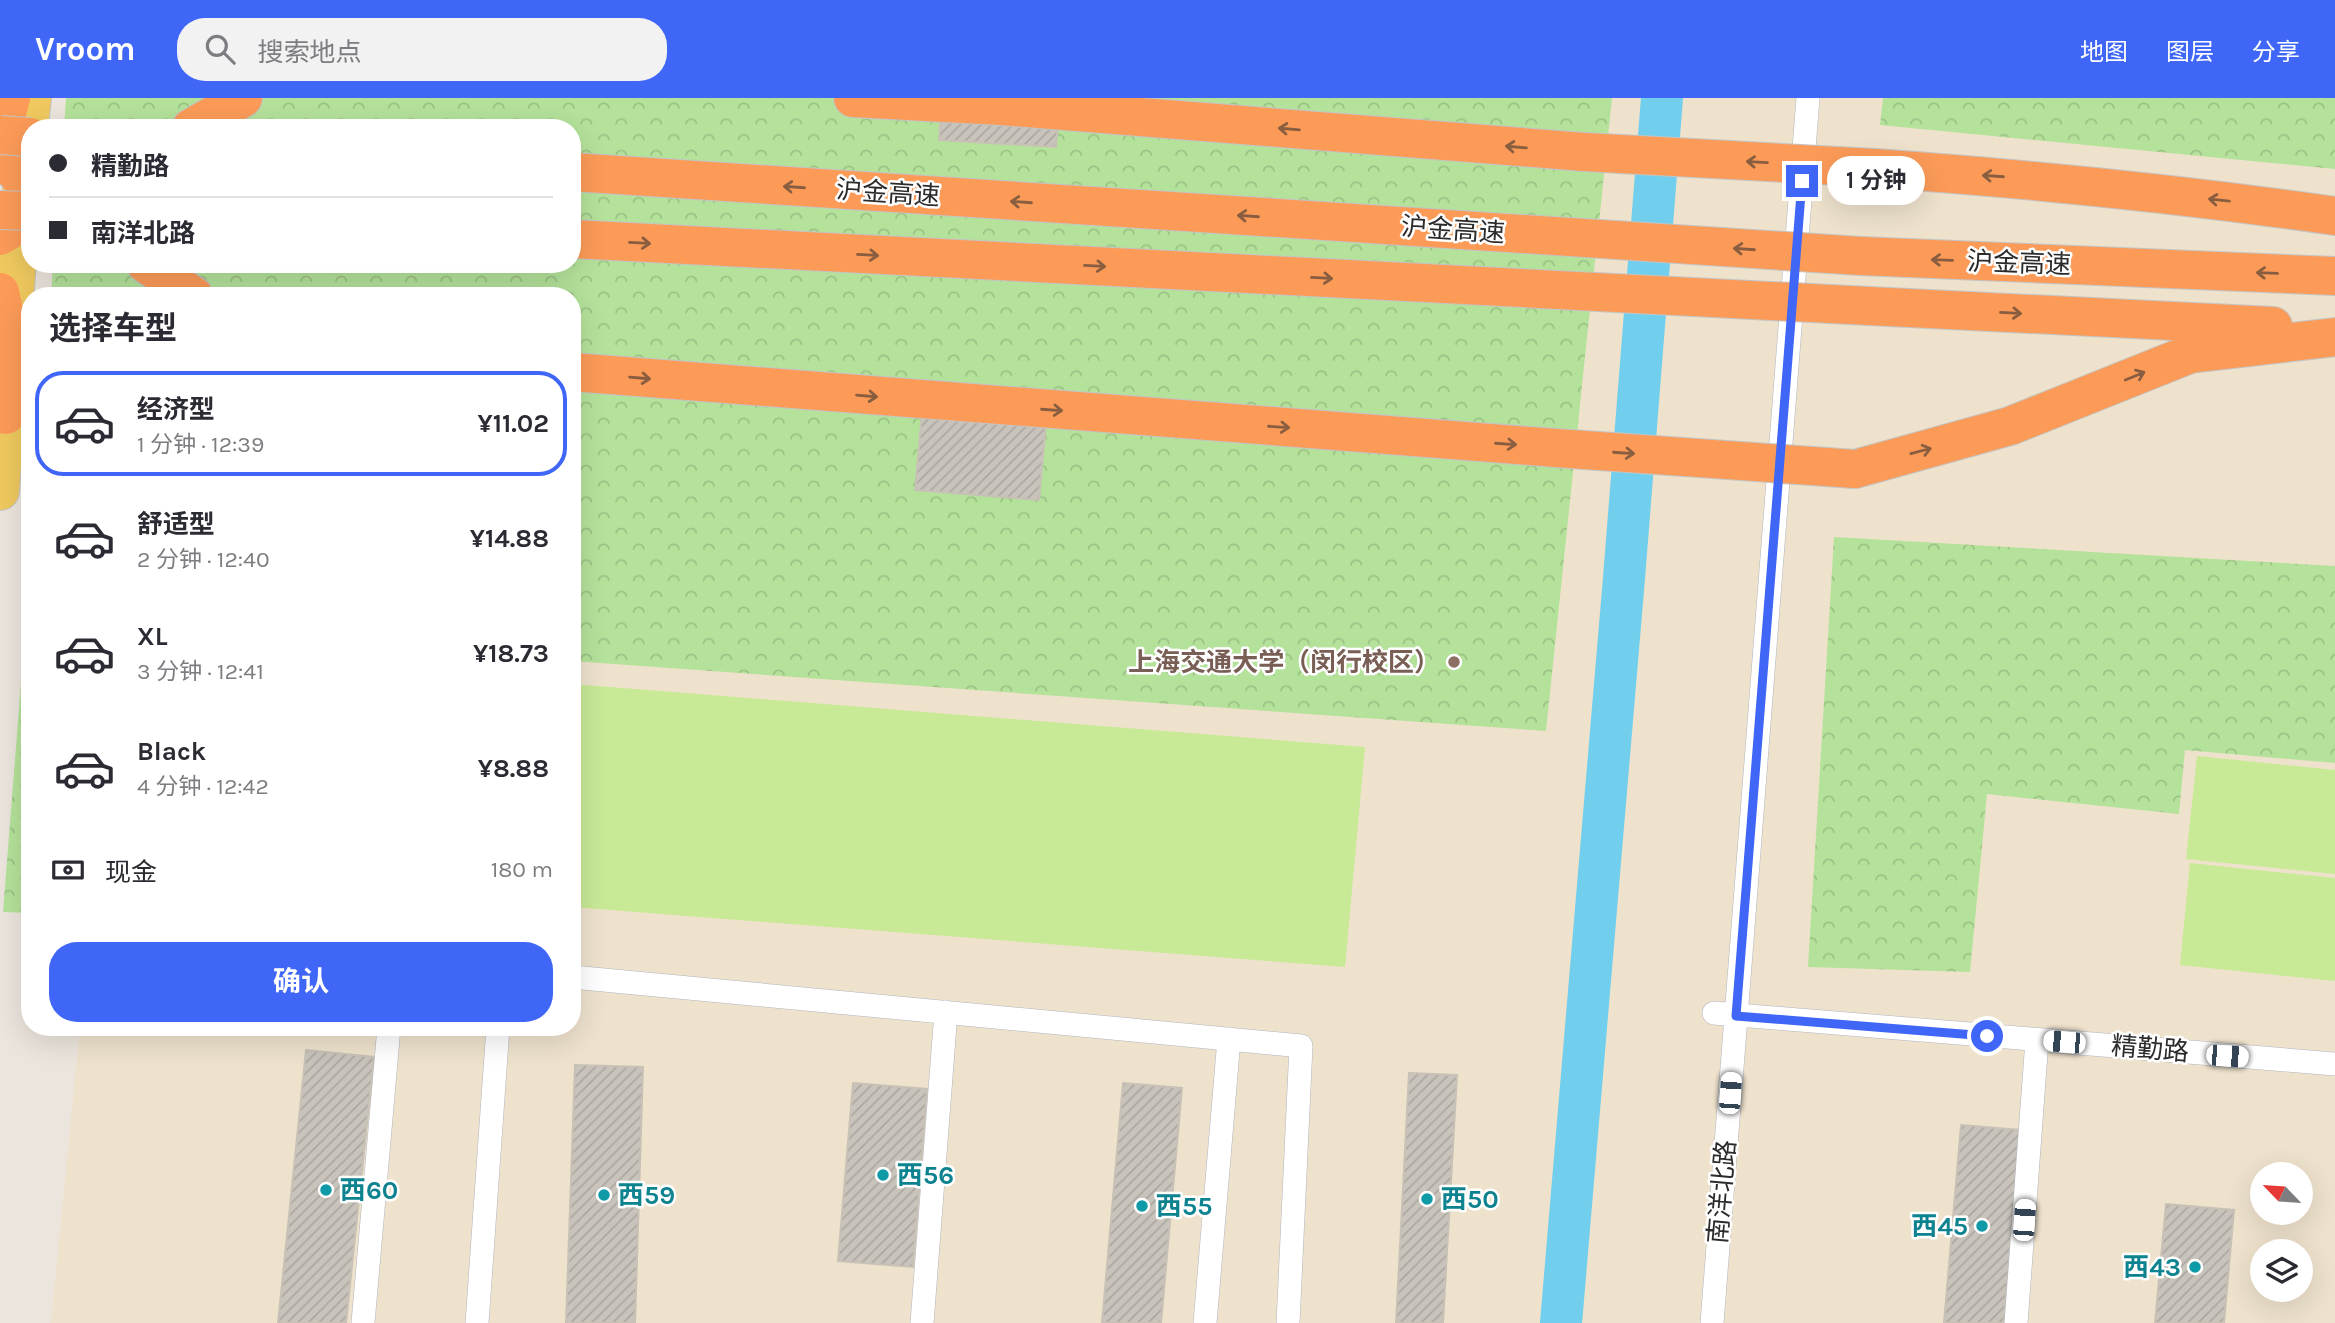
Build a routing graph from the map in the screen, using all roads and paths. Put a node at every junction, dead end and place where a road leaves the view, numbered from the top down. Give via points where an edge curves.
1 (11, 98) edge
2 (32, 98) edge
3 (243, 98) edge
4 (853, 98) edge
5 (1808, 98) edge
6 (29, 119) edge
7 (207, 119) edge
8 (21, 137) edge
9 (0, 138) edge
10 (581, 173) edge
11 (21, 174) edge
12 (17, 202) edge
13 (2335, 216) edge
14 (581, 239) edge
15 (160, 273) edge
16 (2335, 276) edge
17 (180, 287) edge
18 (0, 292) edge
19 (2335, 329) edge
20 (2335, 337) edge
21 (581, 373) edge
22 (12, 409) edge
23 (0, 491) edge
24 (581, 978) edge
25 (946, 1012) junction
26 (1725, 1014) junction
27 (388, 1036) edge
28 (497, 1036) edge
29 (1229, 1039) junction
30 (2037, 1040) junction
31 (2335, 1064) edge
32 (362, 1323) edge
33 (477, 1323) edge
34 (922, 1323) edge
35 (1205, 1323) edge
36 (1288, 1323) edge
37 (1712, 1323) edge
38 (2015, 1323) edge

1 - 9 highway
2 - 6 main road
3 - 7 highway
13 -> 4 highway, bridge via 2051,181
5 - 26 lane, 南洋北路
8 - 9 highway, bridge
16 -> 10 highway, 沪金高速, bridge via 1861,256
11 - 12 main road
12 - 22 main road
14 -> 19 highway, 沪金高速, bridge
15 - 17 highway
18 - 22 highway
21 -> 20 highway, bridge via 1855,469 2010,426 2190,354
22 - 23 main road
24 - 25 lane
25 - 29 lane
25 - 34 lane
26 - 30 lane, 精勤路
26 - 37 lane, 南洋北路
27 - 32 lane
28 - 33 lane
29 - 35 lane
29 - 36 lane via 1301,1046
30 - 31 lane, 精勤路
30 - 38 lane

